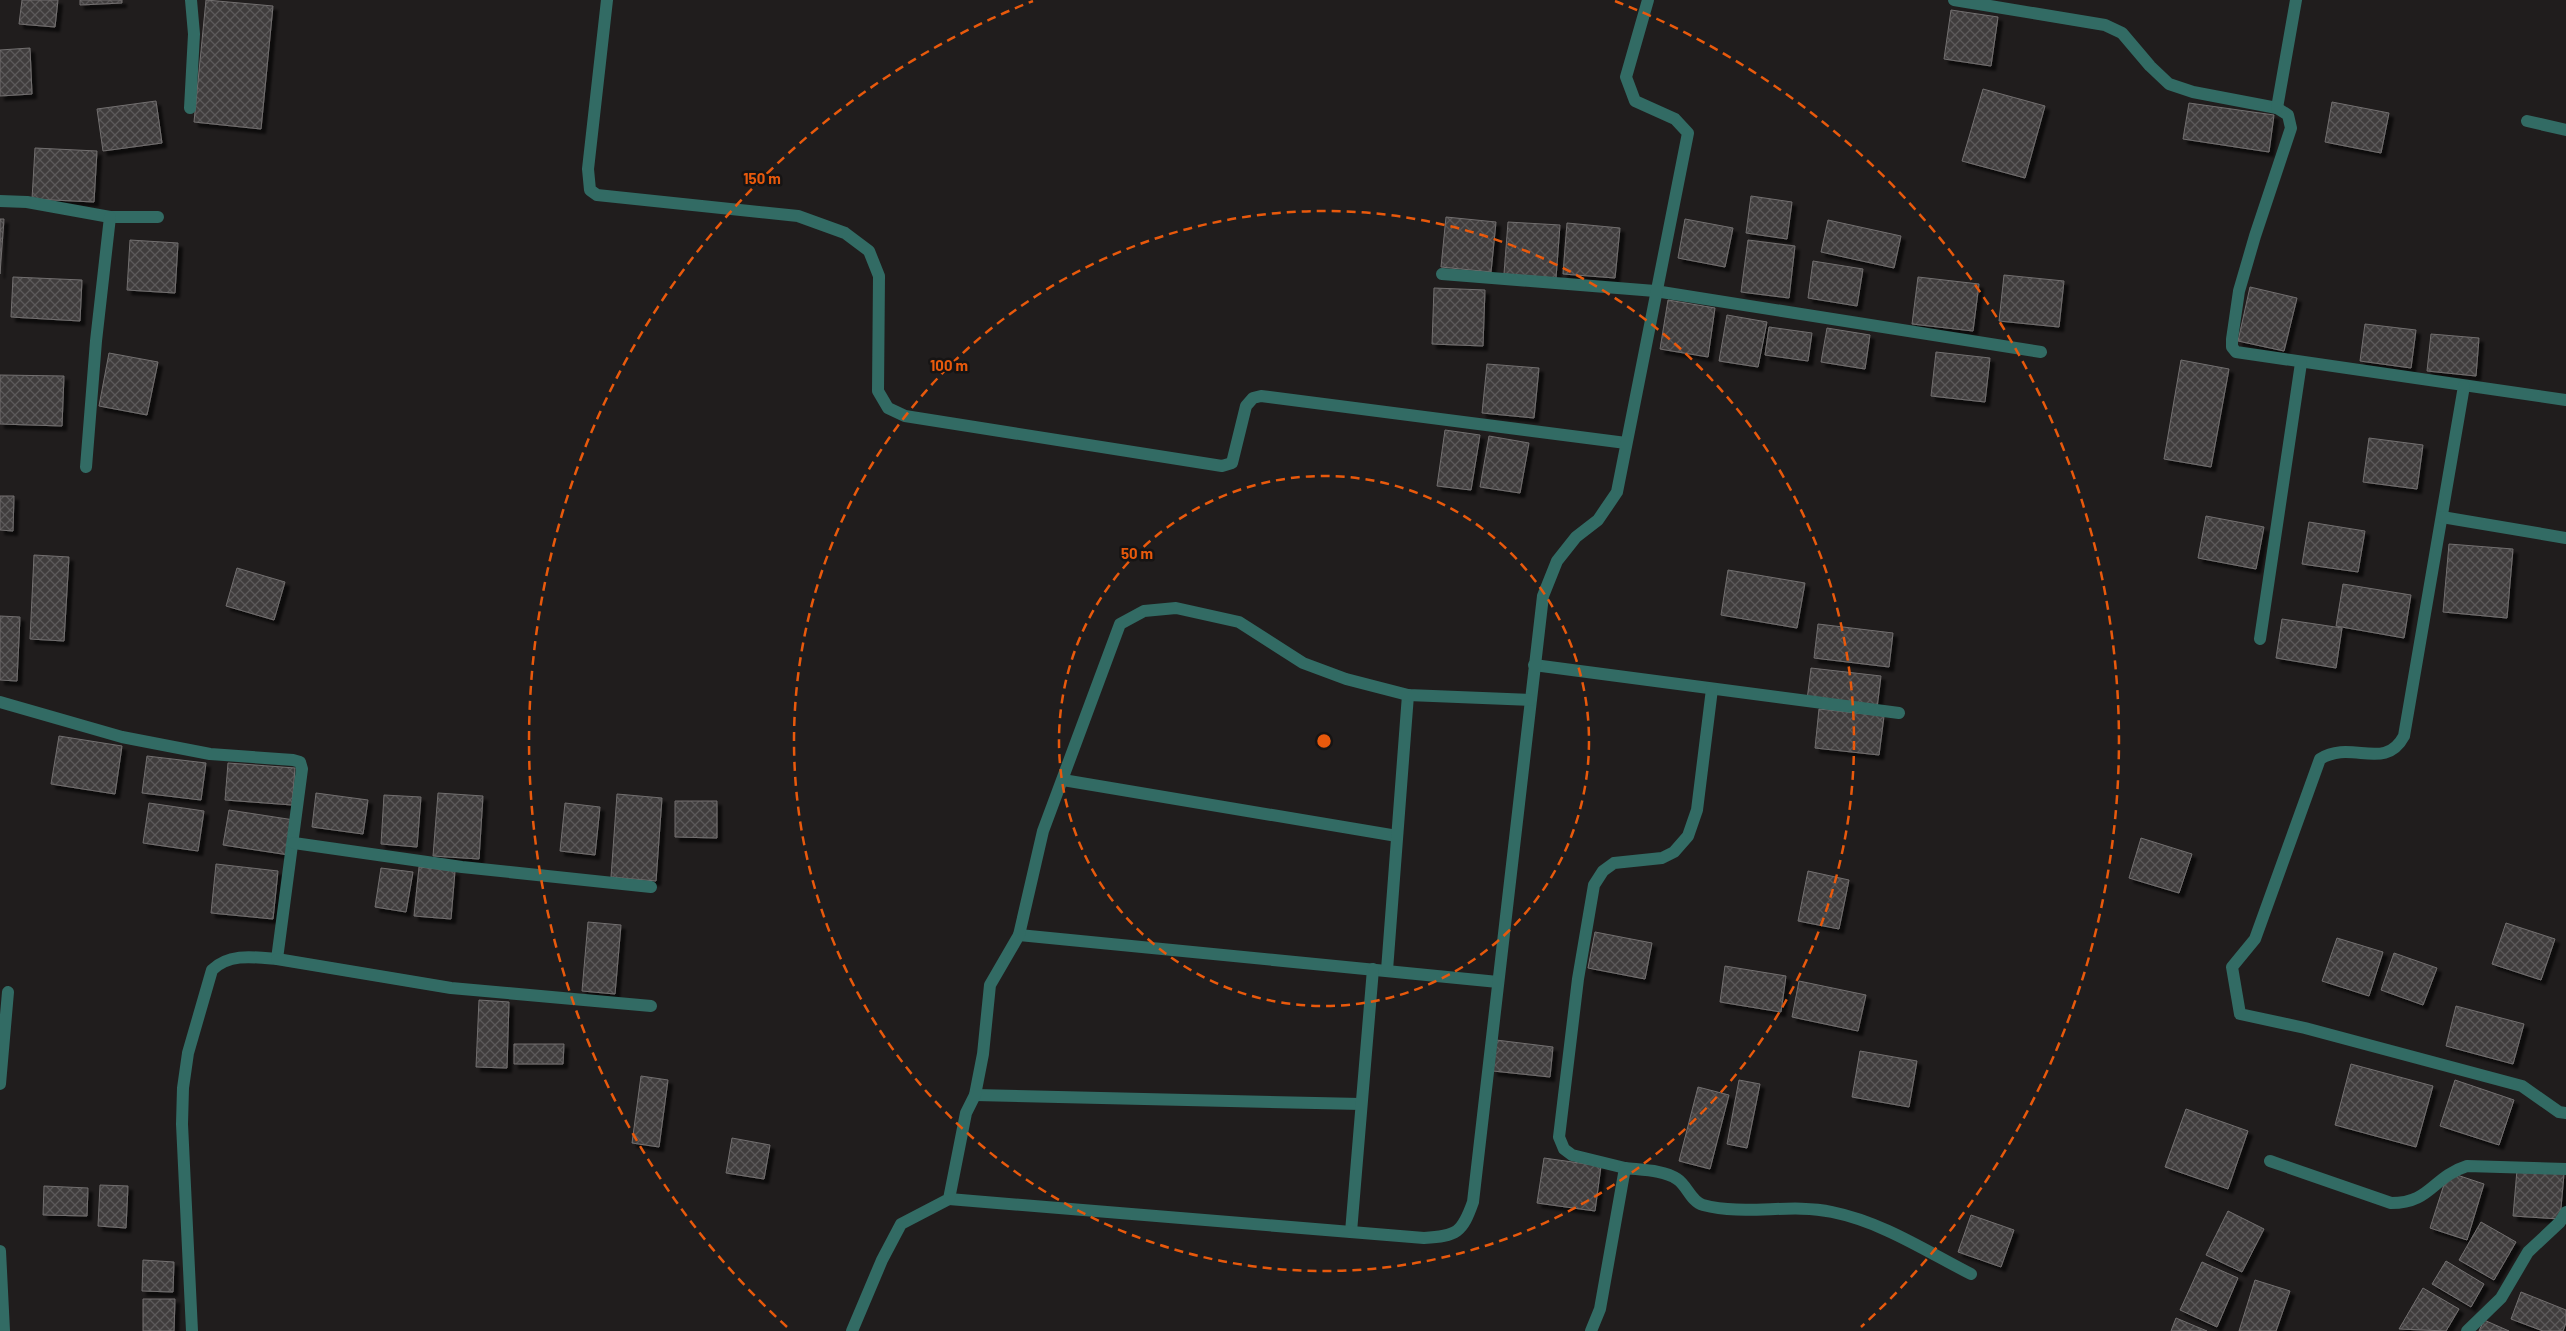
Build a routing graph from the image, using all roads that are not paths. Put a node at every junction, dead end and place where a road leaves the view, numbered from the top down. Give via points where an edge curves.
1 (191, 0) edge
2 (607, 0) edge
3 (1648, 0) edge
4 (1954, 0) edge
5 (2296, 0) edge
6 (190, 108) dead end
7 (2277, 108) junction
8 (2527, 120) dead end
9 (2566, 130) edge
10 (0, 201) edge
11 (110, 217) junction
12 (158, 217) dead end
13 (1442, 274) dead end
14 (1655, 291) junction
15 (2041, 352) dead end
16 (2301, 363) junction
17 (2464, 386) junction
18 (2566, 400) edge
19 (1626, 443) junction
20 (86, 467) dead end
21 (2442, 517) junction
22 (2566, 538) edge
23 (2260, 639) dead end
24 (1534, 665) junction
25 (1712, 689) junction
26 (1408, 695) junction
27 (1530, 700) junction
28 (0, 702) edge
29 (1899, 713) dead end
30 (1063, 780) junction
31 (1397, 836) junction
32 (294, 842) junction
33 (652, 886) dead end
34 (1019, 935) junction
35 (277, 959) junction
36 (1373, 969) junction
37 (1387, 970) junction
38 (1498, 982) junction
39 (8, 992) dead end
40 (651, 1006) dead end
41 (0, 1084) edge
42 (975, 1096) junction
43 (1361, 1104) junction
44 (2566, 1113) edge
45 (2270, 1161) dead end
46 (1625, 1168) junction
47 (2566, 1169) edge
48 (949, 1199) junction
49 (2566, 1212) edge
50 (1351, 1232) junction
51 (0, 1251) edge
52 (1971, 1274) dead end
53 (4, 1331) edge
54 (192, 1331) edge
55 (852, 1331) edge
56 (1591, 1331) edge
57 (2467, 1331) edge

1 - 6 street via 194,34
2 - 19 street via 588,169 590,190 598,195 798,216 845,233 869,252 879,276 878,391 888,408 905,416 1222,466 1232,463 1246,406 1253,398 1261,396
3 - 14 street via 1626,76 1635,101 1675,119 1688,134
4 - 7 street via 2105,26 2122,32 2169,84 2193,92
5 - 7 street
7 - 16 street via 2288,115 2291,128 2239,291 2232,347 2245,355
8 - 9 street
10 - 11 street via 27,202
11 - 12 street
11 - 20 street
13 - 14 street
14 - 15 street
14 - 19 street
16 - 17 street
16 - 23 street
17 - 18 street
17 - 21 street
19 - 24 street via 1616,492 1598,520 1576,537 1556,561 1543,596
21 - 22 street
21 - 44 street via 2404,736 2390,753 2331,752 2320,759 2255,939 2232,967 2240,1014 2305,1028 2522,1086 2559,1112
24 - 25 street
24 - 27 street
25 - 29 street
25 - 46 street via 1697,810 1688,836 1674,852 1662,858 1614,863 1603,871 1594,885 1578,979 1559,1137 1564,1149 1572,1155
26 - 27 street
26 - 30 street via 1346,679 1303,663 1239,622 1176,608 1144,611 1120,624
26 - 31 street
27 - 38 street
28 - 32 street via 122,737 210,754 300,762 302,778
30 - 31 street
30 - 34 street via 1043,831
31 - 37 street
32 - 33 street via 462,867
32 - 35 street
34 - 36 street
34 - 42 street via 990,985
35 - 40 street via 451,988
35 - 54 street via 221,960 212,970 188,1053 182,1124
36 - 37 street
36 - 43 street
37 - 38 street
38 - 50 street via 1473,1202 1465,1225 1448,1237
39 - 41 street
42 - 43 street
42 - 48 street via 966,1113
43 - 50 street
45 - 47 street via 2391,1204 2406,1204 2420,1199 2448,1174 2467,1166
46 - 52 street via 1670,1175 1679,1180 1700,1205 1724,1209 1795,1208 1872,1223
46 - 56 street via 1600,1309
48 - 50 street
48 - 55 street via 901,1224
49 - 57 street via 2528,1252 2501,1298
51 - 53 street

